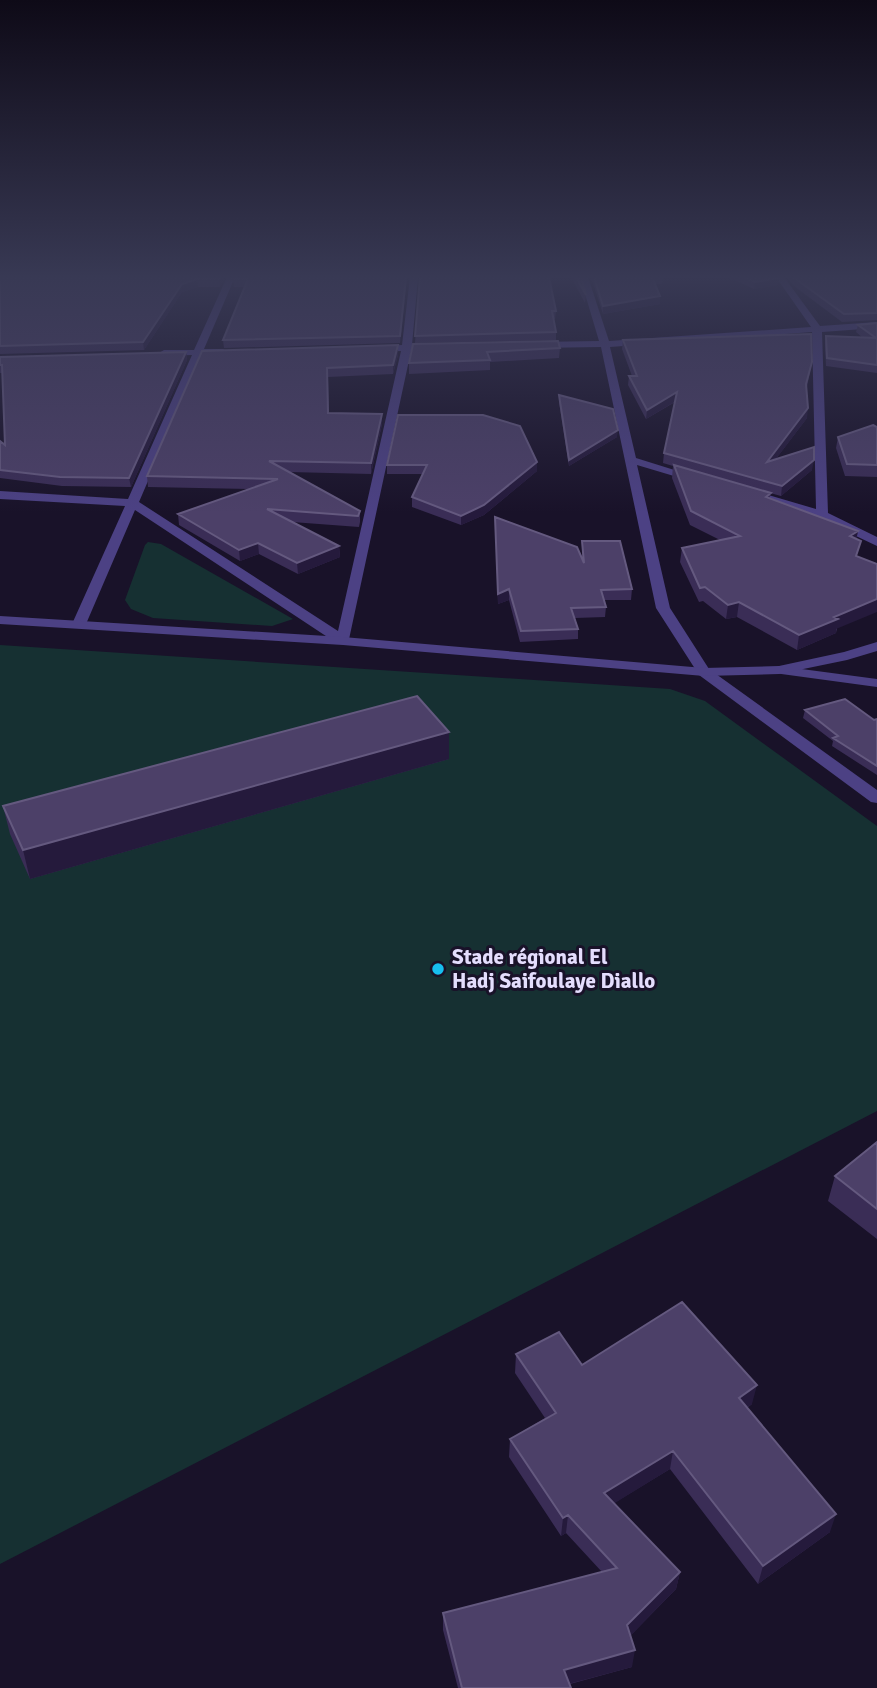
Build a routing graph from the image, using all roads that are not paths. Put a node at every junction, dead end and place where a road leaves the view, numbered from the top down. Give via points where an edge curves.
1 (196, 356) edge
2 (405, 356) edge
3 (609, 356) edge
4 (818, 356) edge
5 (631, 460) junction
6 (704, 481) edge
7 (0, 495) edge
8 (757, 496) edge
9 (132, 503) junction
10 (822, 515) junction
11 (877, 542) edge
12 (0, 620) edge
13 (79, 624) junction
14 (343, 641) junction
15 (877, 646) edge
16 (779, 670) junction
17 (704, 671) junction
18 (877, 683) edge
19 (877, 798) edge

1 - 9 street
2 - 14 street
3 - 5 street
4 - 10 street
5 - 6 street
5 - 17 street via 663,608
7 - 9 street
8 - 10 street
9 - 13 street
9 - 14 street
10 - 11 street
12 - 13 street
13 - 14 street
14 - 17 street
15 - 16 street
16 - 17 street
16 - 18 street
17 - 19 street

